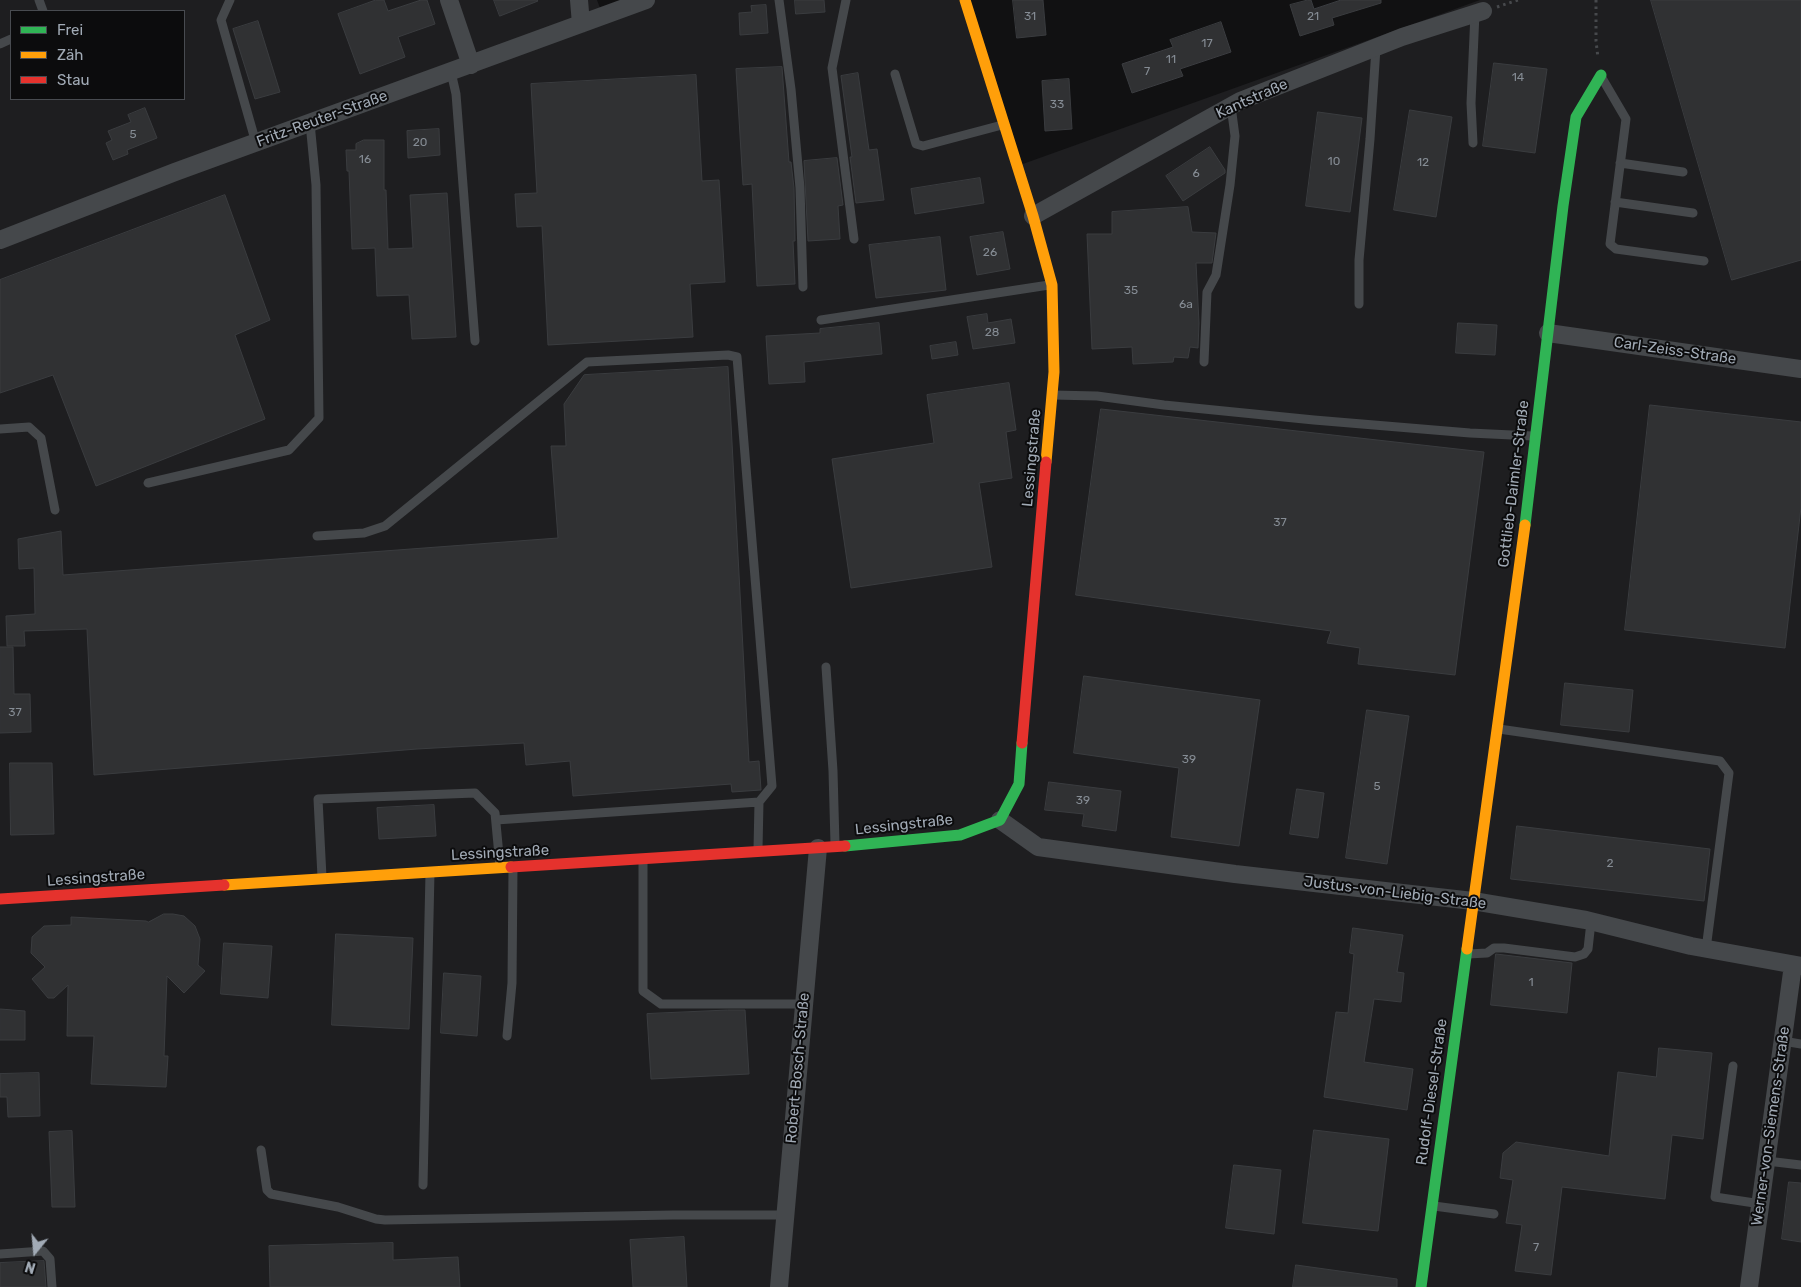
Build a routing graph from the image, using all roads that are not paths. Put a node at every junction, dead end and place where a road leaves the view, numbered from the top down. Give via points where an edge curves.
1 (230, 0) edge
2 (449, 0) edge
3 (579, 0) edge
4 (646, 0) edge
5 (779, 0) edge
6 (846, 0) edge
7 (965, 0) edge
8 (1479, 12) joint
9 (580, 24) junction
10 (1376, 48) junction
11 (471, 65) junction
12 (451, 72) junction
13 (895, 74) dead end
14 (1601, 76) joint
15 (1231, 106) junction
16 (310, 123) junction
17 (1005, 125) junction
18 (256, 143) junction
19 (1473, 143) dead end
20 (1620, 163) junction
21 (1683, 172) dead end
22 (1615, 202) junction
23 (1693, 213) dead end
24 (1034, 216) junction
25 (0, 240) edge
26 (854, 240) dead end
27 (1704, 260) dead end
28 (1052, 285) junction
29 (803, 287) dead end
30 (1359, 304) dead end
31 (821, 320) dead end
32 (1548, 333) junction
33 (475, 341) dead end
34 (1204, 362) dead end
35 (1801, 369) edge
36 (1052, 394) junction
37 (0, 428) edge
38 (1536, 436) junction
39 (148, 482) dead end
40 (55, 510) dead end
41 (317, 536) dead end
42 (826, 666) dead end
43 (1497, 729) junction
44 (758, 802) junction
45 (496, 820) junction
46 (1000, 820) junction
47 (836, 847) junction
48 (818, 848) junction
49 (758, 852) junction
50 (643, 859) junction
51 (513, 868) junction
52 (500, 869) junction
53 (430, 872) junction
54 (322, 879) junction
55 (0, 899) edge
56 (1473, 901) junction
57 (1591, 922) junction
58 (1706, 949) junction
59 (1466, 954) junction
60 (1797, 966) edge
61 (804, 1004) junction
62 (508, 1036) dead end
63 (1783, 1041) junction
64 (1801, 1044) edge
65 (1733, 1066) dead end
66 (261, 1150) dead end
67 (1767, 1161) junction
68 (1801, 1165) edge
69 (423, 1185) dead end
70 (1761, 1204) junction
71 (1432, 1206) junction
72 (1494, 1214) dead end
73 (785, 1215) junction
74 (0, 1254) edge
75 (52, 1287) edge
76 (779, 1287) edge
77 (1421, 1287) edge
78 (1750, 1287) edge

1 - 18 lane via 221,20
2 - 11 street
3 - 9 street
4 - 9 street, Fritz-Reuter-Straße
5 - 29 lane via 800,188
6 - 26 lane via 832,68
7 - 17 street, Lessingstraße
8 - 10 street, Kantstraße
8 - 19 lane via 1471,103
9 - 11 street, Fritz-Reuter-Straße
10 - 15 street, Kantstraße
10 - 30 lane via 1359,260
11 - 12 street, Fritz-Reuter-Straße
12 - 16 street, Fritz-Reuter-Straße
12 - 33 lane via 456,94
13 - 17 lane via 916,144 923,146
14 - 20 lane via 1626,119
14 - 32 street, Gottlieb-Daimler-Straße via 1576,117
15 - 24 street, Kantstraße
15 - 34 lane via 1235,136 1230,185 1216,275 1207,292
16 - 18 street, Fritz-Reuter-Straße
16 - 39 lane via 316,185 319,418 289,450
17 - 24 street, Lessingstraße
18 - 25 street, Fritz-Reuter-Straße
20 - 21 lane
20 - 22 lane
22 - 23 lane
22 - 27 lane via 1610,244 1616,249
24 - 28 street, Lessingstraße
28 - 31 lane
28 - 36 street, Lessingstraße
32 - 35 street, Carl-Zeiss-Straße
32 - 38 street, Gottlieb-Daimler-Straße
36 - 38 lane via 1314,420
36 - 46 street, Lessingstraße via 1019,784
37 - 40 lane via 28,427 41,438
38 - 43 street, Gottlieb-Daimler-Straße
41 - 44 lane via 364,533 385,526 587,362 728,354 737,357 772,786
42 - 47 lane
43 - 56 street, Gottlieb-Daimler-Straße
43 - 58 lane via 1720,761 1728,773
44 - 45 lane
44 - 49 lane
45 - 52 lane
45 - 54 lane via 495,813 475,793 318,799
46 - 47 street, Lessingstraße via 960,835
46 - 56 street, Justus-von-Liebig-Straße via 1038,847 1235,874
47 - 48 street, Lessingstraße
48 - 49 street, Lessingstraße
48 - 61 street, Robert-Bosch-Straße
49 - 50 street, Lessingstraße
50 - 51 street, Lessingstraße
50 - 61 lane via 643,991 661,1004
51 - 52 street, Lessingstraße
51 - 62 lane
52 - 53 street, Lessingstraße
53 - 54 street, Lessingstraße
53 - 69 lane
54 - 55 street, Lessingstraße
56 - 57 street, Justus-von-Liebig-Straße
56 - 59 street, Rudolf-Diesel-Straße
57 - 58 street, Justus-von-Liebig-Straße
57 - 59 lane via 1588,949 1575,957 1504,948
58 - 60 street, Justus-von-Liebig-Straße
59 - 71 street, Rudolf-Diesel-Straße
60 - 63 street, Werner-von-Siemens-Straße
61 - 73 street, Robert-Bosch-Straße
63 - 64 lane
63 - 67 street, Werner-von-Siemens-Straße
65 - 70 lane via 1715,1197
66 - 73 lane via 267,1190 271,1194 338,1207 376,1219
67 - 68 lane
67 - 70 street, Werner-von-Siemens-Straße
70 - 78 street, Werner-von-Siemens-Straße
71 - 72 lane
71 - 77 street, Rudolf-Diesel-Straße
73 - 76 street, Robert-Bosch-Straße
74 - 75 lane via 43,1251 50,1259

